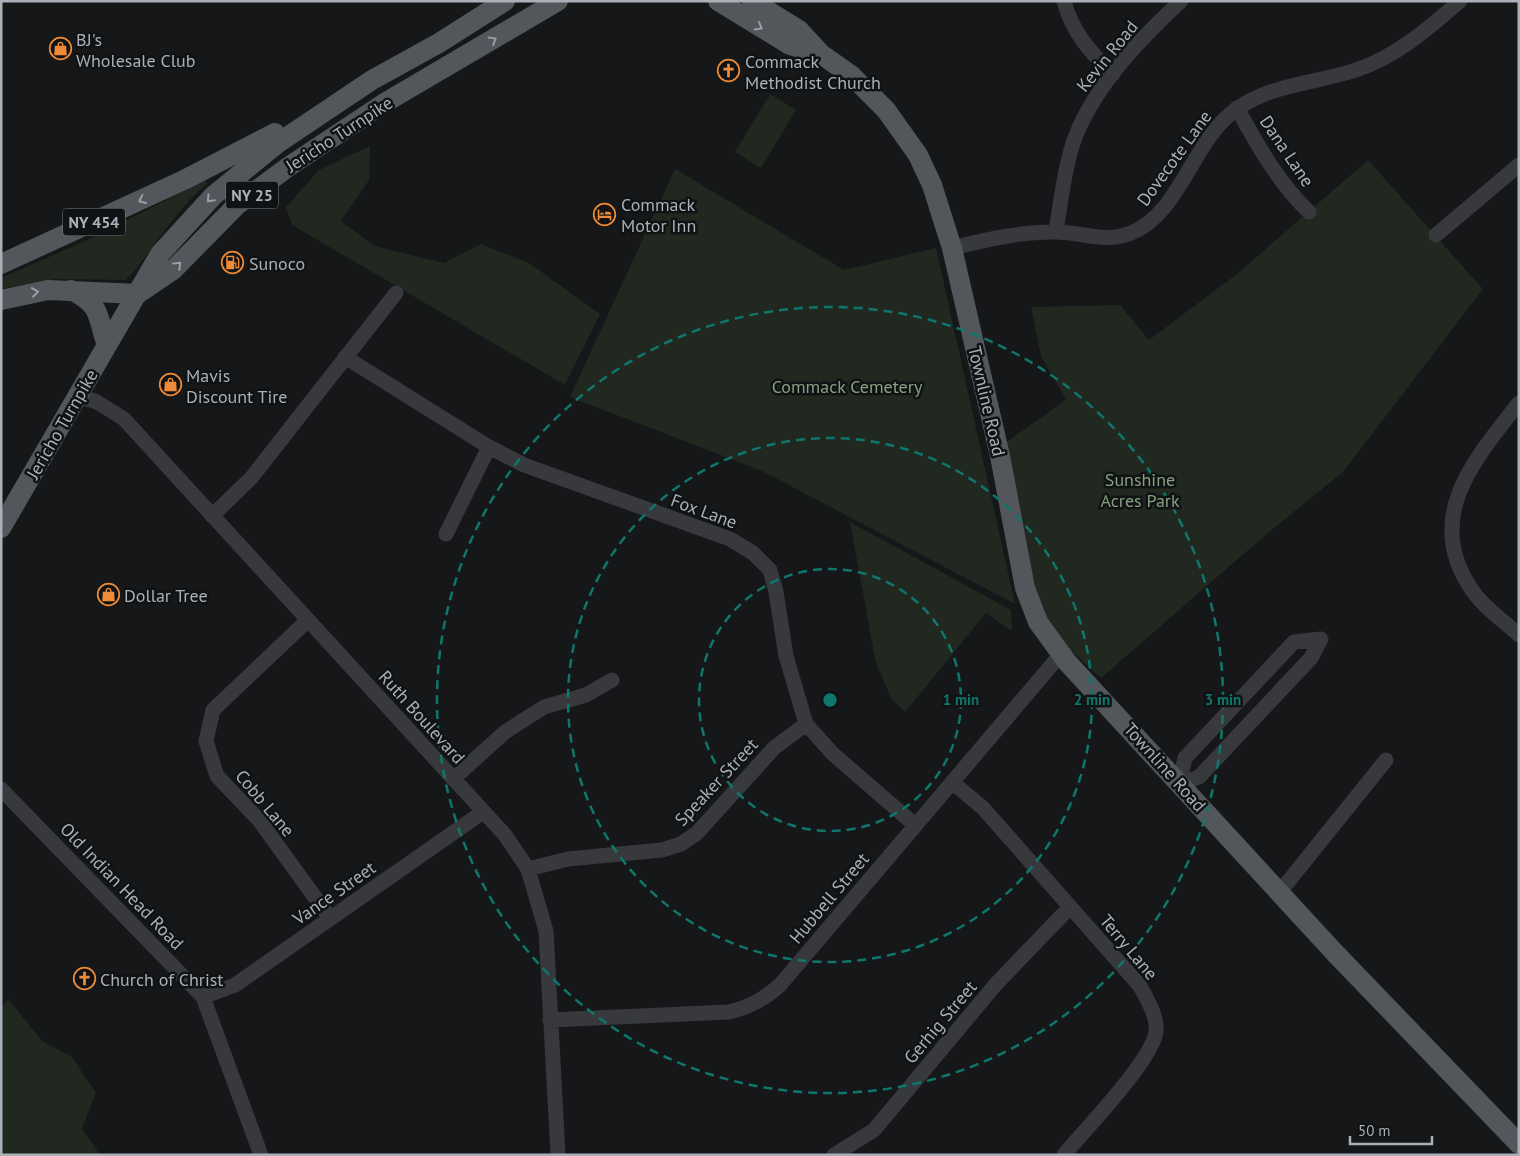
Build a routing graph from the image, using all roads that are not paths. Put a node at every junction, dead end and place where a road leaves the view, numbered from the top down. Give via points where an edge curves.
1 (505, 1) edge
2 (558, 1) edge
3 (718, 1) edge
4 (752, 1) edge
5 (1064, 1) edge
6 (1181, 1) edge
7 (1460, 1) edge
8 (439, 43) junction
9 (418, 54) junction
10 (821, 54) junction
11 (451, 65) junction
12 (1113, 74) junction
13 (361, 88) junction
14 (409, 89) junction
15 (1237, 108) junction
16 (376, 109) junction
17 (323, 113) junction
18 (1517, 169) edge
19 (238, 205) junction
20 (1309, 212) dead end
21 (1056, 232) junction
22 (1436, 235) dead end
23 (952, 248) junction
24 (1, 264) edge
25 (69, 290) junction
26 (396, 293) dead end
27 (138, 294) junction
28 (1, 300) edge
29 (107, 345) junction
30 (345, 357) junction
31 (78, 396) junction
32 (1519, 403) edge
33 (489, 447) junction
34 (212, 516) junction
35 (1, 528) edge
36 (446, 534) dead end
37 (308, 620) junction
38 (1519, 635) edge
39 (1060, 654) junction
40 (612, 680) dead end
41 (806, 724) junction
42 (1386, 760) dead end
43 (453, 779) junction
44 (952, 782) junction
45 (1179, 784) junction
46 (1, 789) edge
47 (483, 812) junction
48 (915, 825) junction
49 (528, 869) junction
50 (1279, 893) junction
51 (1070, 907) junction
52 (330, 918) junction
53 (203, 997) junction
54 (550, 1020) junction
55 (1519, 1144) edge
56 (261, 1155) edge
57 (558, 1155) edge
58 (834, 1155) edge
59 (1064, 1155) edge

1 - 8 main road, Jericho Turnpike / NY 25
11 -> 2 main road, Jericho Turnpike / NY 25
3 -> 10 main road via 790,45
4 - 10 main road via 800,30
5 - 12 street via 1068,18 1080,39
6 - 12 street, Kevin Road
7 - 15 street, Dovecote Lane via 1402,47 1382,58 1358,69 1278,89
8 - 9 main road, Jericho Turnpike / NY 25
8 - 11 main road
8 - 14 main road via 419,68
9 - 13 main road, Jericho Turnpike / NY 25
9 - 16 main road via 378,98
10 - 23 main road, Townline Road via 852,76 886,110 906,136 932,185
11 - 14 main road, Jericho Turnpike / NY 25
12 - 21 street, Kevin Road via 1090,105 1076,136
13 - 17 main road, Jericho Turnpike / NY 25
13 - 19 main road via 351,108 283,153 261,174
14 - 16 main road, Jericho Turnpike / NY 25
15 - 20 street, Dana Lane via 1269,164
15 - 21 street, Dovecote Lane via 1202,146 1168,202 1150,222 1131,233 1114,237 1096,238
16 - 19 main road, Jericho Turnpike / NY 25 via 288,167
17 -> 24 main road, NY 454
17 -> 27 main road, Jericho Turnpike / NY 25 via 278,143 213,196 160,254
18 - 22 street
27 -> 19 main road, Jericho Turnpike / NY 25 via 173,270
21 - 23 street, Dovecote Lane via 1027,232
23 - 39 main road, Townline Road via 1000,456 1025,588 1038,622
25 - 27 main road
28 -> 25 main road
25 - 29 main road via 86,298 99,313
26 - 30 street
27 - 29 main road, Jericho Turnpike / NY 25
29 - 31 main road, Jericho Turnpike / NY 25
30 - 33 street, Fox Lane
30 - 34 street via 252,477
31 - 34 street, Ruth Boulevard via 97,402 124,419
31 - 35 main road, Jericho Turnpike / NY 25
32 - 38 street via 1473,461 1461,484 1454,504 1452,533 1456,562 1472,591
33 - 36 street
33 - 41 street, Fox Lane via 577,486 730,539 753,553 770,570 786,656
34 - 37 street, Ruth Boulevard
37 - 43 street, Ruth Boulevard
37 - 52 street, Cobb Lane via 213,710 206,741 218,776 259,820
39 - 44 street, Hubbell Street
39 - 45 main road, Townline Road
40 - 43 street via 586,695 544,707 505,732
41 - 48 street, Fox Lane via 833,754
41 - 49 street, Speaker Street via 774,748 697,833 681,844 662,850 568,859
42 - 50 street
43 - 47 street, Ruth Boulevard
44 - 48 street, Hubbell Street
44 - 51 street, Terry Lane via 983,808
45 - 45 street via 1199,777 1311,658 1321,639 1294,642 1185,758
45 - 50 main road, Townline Road
46 - 53 street, Old Indian Head Road
47 - 49 street, Ruth Boulevard via 505,835
47 - 52 street, Vance Street
48 - 54 street, Hubbell Street via 780,985 755,1004 729,1012
49 - 54 street, Ruth Boulevard via 546,931
50 - 55 main road, Townline Road
51 - 58 street, Gerhig Street via 996,984 874,1130
51 - 59 street, Terry Lane via 1140,986 1154,1012 1156,1032 1148,1055
52 - 53 street, Vance Street via 235,985
53 - 56 street, Old Indian Head Road
54 - 57 street, Ruth Boulevard

